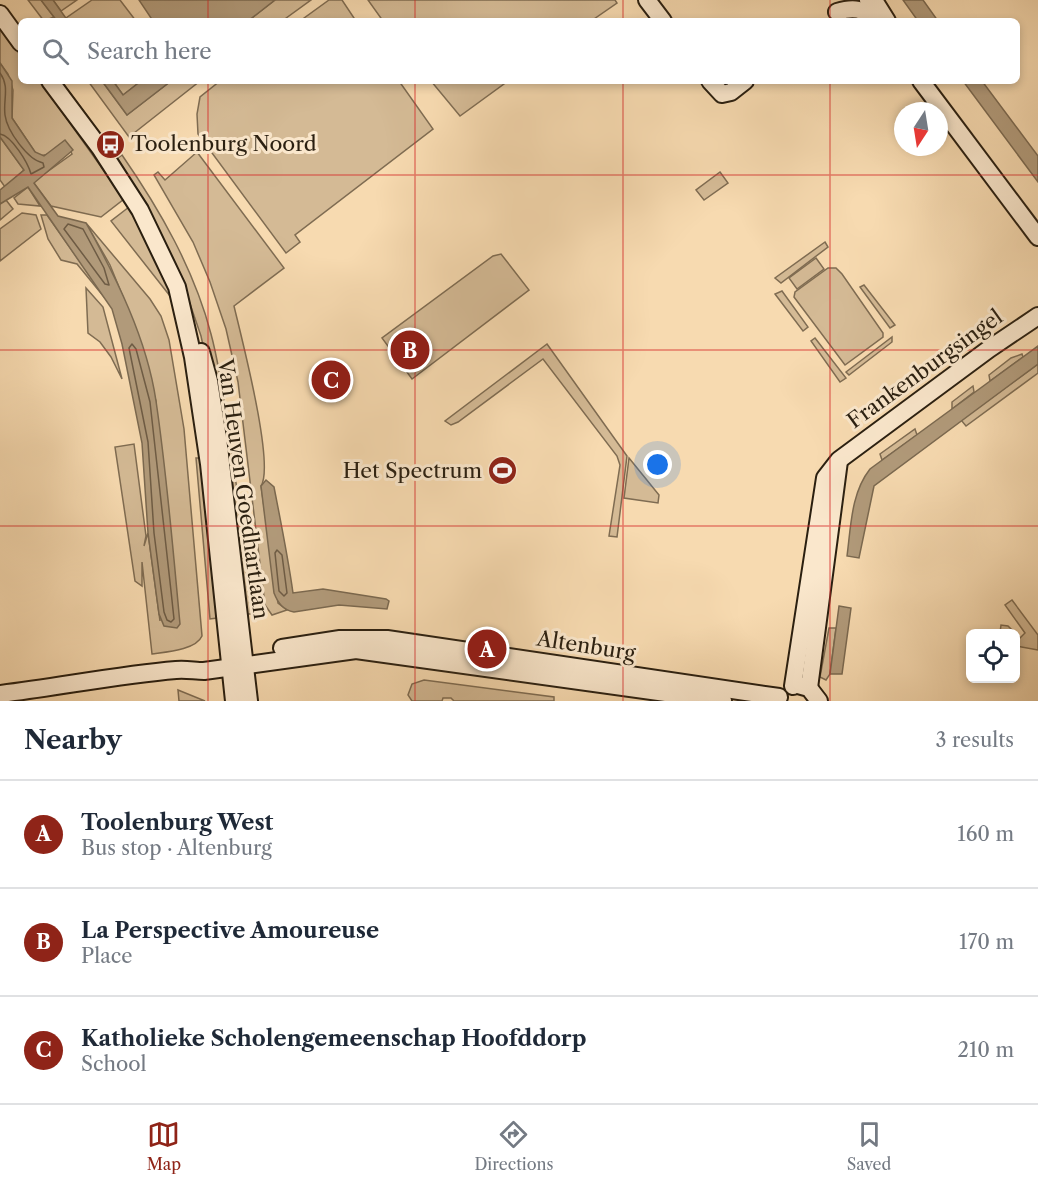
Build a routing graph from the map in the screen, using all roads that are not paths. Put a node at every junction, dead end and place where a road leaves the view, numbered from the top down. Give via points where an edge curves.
1 (647, 0) edge
2 (860, 3) edge
3 (0, 14) edge
4 (832, 17) edge
5 (661, 18) edge
6 (872, 18) edge
7 (885, 18) edge
8 (18, 39) edge
9 (52, 84) edge
10 (713, 84) edge
11 (741, 84) edge
12 (923, 84) edge
13 (1038, 237) edge
14 (1038, 316) edge
15 (237, 660) junction
16 (65, 683) junction
17 (0, 685) edge
18 (807, 691) edge
19 (0, 694) edge
20 (778, 699) edge
21 (234, 701) edge
22 (249, 701) edge
23 (723, 701) edge

1 - 5 main road
2 - 4 main road
2 - 6 main road
2 - 7 main road via 877,5
3 - 8 main road
9 - 15 main road, Van Heuven Goedhartlaan via 140,210 184,297 209,381
10 - 11 main road via 722,94
12 - 13 main road
14 - 18 main road, Frankenburgsingel via 839,460 825,478
15 - 16 main road via 198,662 179,670
15 - 20 main road, Altenburg via 340,639 387,639
15 - 21 main road, Van Heuven Goedhartlaan
15 - 22 main road, Van Heuven Goedhartlaan
15 - 23 main road, Altenburg via 356,650
16 - 17 main road via 44,680
16 - 19 main road
18 - 20 main road

